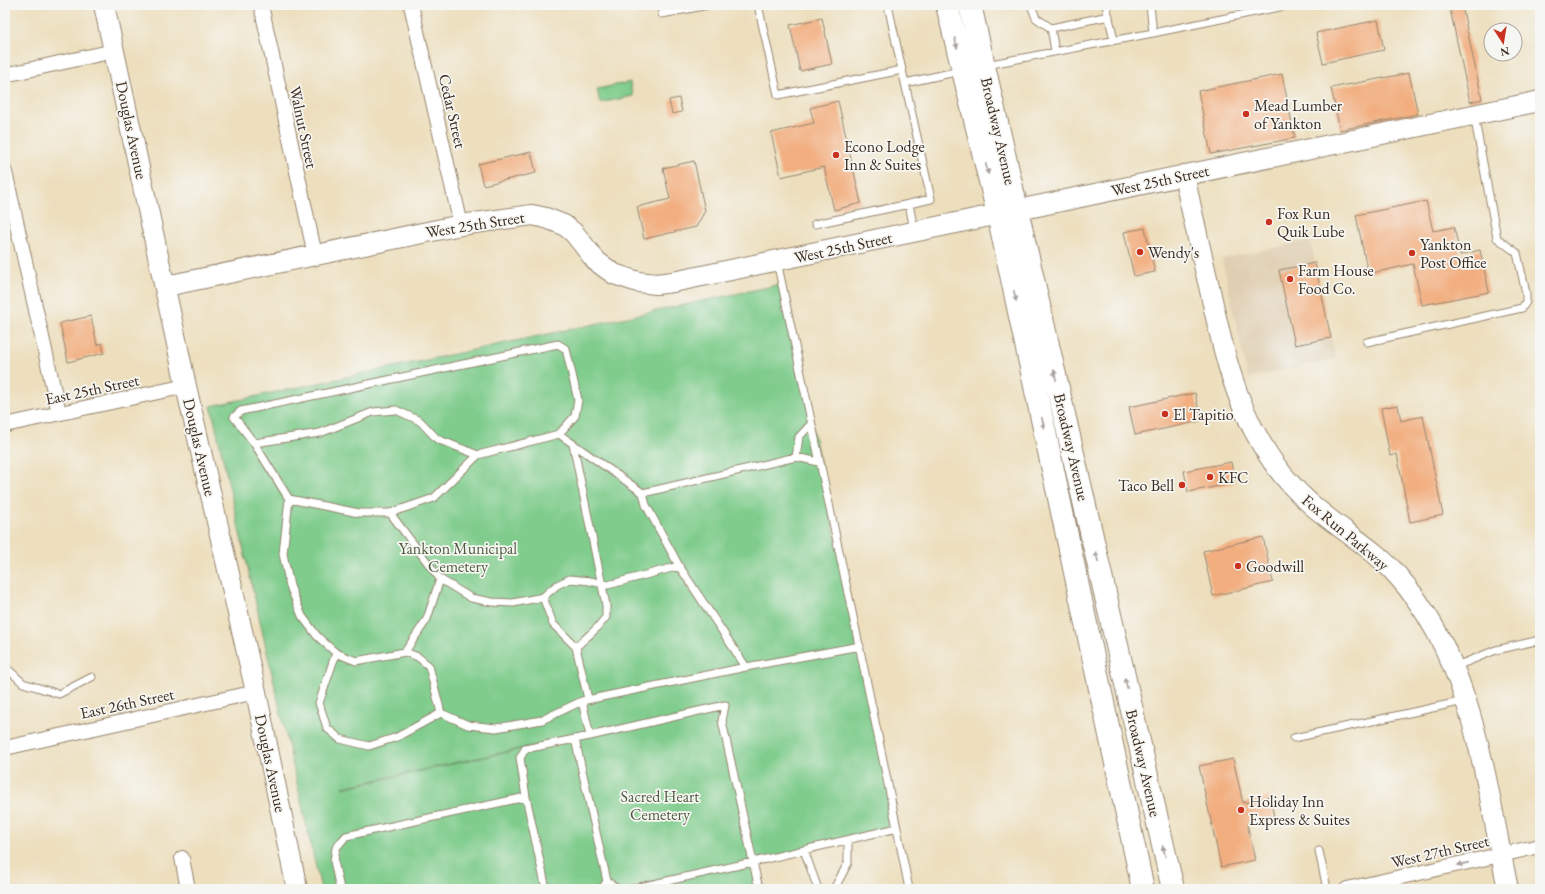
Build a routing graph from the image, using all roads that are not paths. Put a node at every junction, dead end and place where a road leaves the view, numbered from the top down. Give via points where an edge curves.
1 (104, 5) edge
2 (261, 5) edge
3 (412, 5) edge
4 (708, 5) edge
5 (758, 5) edge
6 (888, 5) edge
7 (947, 5) edge
8 (970, 5) edge
9 (1031, 5) edge
10 (1106, 5) edge
11 (1150, 5) edge
12 (1289, 5) edge
13 (662, 14) dead end
14 (1109, 16) junction
15 (1051, 28) junction
16 (1153, 33) junction
17 (1114, 40) junction
18 (114, 51) junction
19 (1055, 51) junction
20 (973, 68) junction
21 (902, 70) junction
22 (5, 75) edge
23 (905, 83) junction
24 (1540, 101) edge
25 (1474, 115) junction
26 (5, 172) edge
27 (1184, 175) junction
28 (908, 204) junction
29 (1008, 212) junction
30 (461, 224) junction
31 (815, 224) dead end
32 (915, 232) junction
33 (315, 256) junction
34 (777, 261) junction
35 (166, 286) junction
36 (1367, 342) dead end
37 (186, 386) junction
38 (59, 413) junction
39 (811, 424) junction
40 (5, 425) edge
41 (559, 434) junction
42 (254, 443) junction
43 (573, 444) junction
44 (478, 455) junction
45 (796, 457) junction
46 (820, 462) junction
47 (643, 493) junction
48 (289, 499) junction
49 (390, 513) junction
50 (678, 566) junction
51 (440, 579) junction
52 (601, 584) junction
53 (543, 597) junction
54 (1540, 640) edge
55 (860, 646) junction
56 (576, 647) junction
57 (405, 652) junction
58 (336, 653) junction
59 (746, 667) junction
60 (5, 668) edge
61 (1454, 668) junction
62 (92, 677) dead end
63 (256, 692) junction
64 (585, 700) junction
65 (1466, 700) junction
66 (440, 713) junction
67 (590, 736) junction
68 (1294, 738) dead end
69 (574, 739) junction
70 (5, 748) edge
71 (526, 797) junction
72 (897, 828) junction
73 (848, 840) junction
74 (1540, 846) edge
75 (804, 850) junction
76 (1319, 851) dead end
77 (1501, 855) junction
78 (182, 858) dead end
79 (753, 862) junction
80 (607, 881) junction
81 (188, 889) edge
82 (297, 889) edge
83 (340, 889) edge
84 (546, 889) edge
85 (602, 889) edge
86 (617, 889) edge
87 (631, 889) edge
88 (759, 889) edge
89 (818, 889) edge
90 (834, 889) edge
91 (909, 889) edge
92 (1143, 889) edge
93 (1173, 889) edge
94 (1327, 889) edge
95 (1347, 889) edge
96 (1508, 889) edge

1 - 18 street, Douglas Avenue
2 - 33 street, Walnut Street
3 - 30 street, Cedar Street
4 - 13 lane
5 - 21 lane via 778,96
6 - 21 lane
7 -> 20 highway, Broadway Avenue
8 - 20 highway, Broadway Avenue
9 - 15 lane via 1036,18
10 - 14 lane
11 - 16 lane
12 - 16 lane
14 - 15 lane
14 - 17 lane
15 - 19 lane
16 - 17 lane
17 - 19 lane
18 - 22 street
18 - 35 street, Douglas Avenue
19 - 20 lane
20 - 23 lane
20 - 29 highway, Broadway Avenue
21 - 23 lane
23 - 28 lane via 931,199
24 - 25 street, West 25th Street
25 - 27 street, West 25th Street
25 - 36 lane via 1497,238 1517,253 1526,302 1522,308
26 - 38 street
27 - 29 street, West 25th Street
27 - 61 street, Fox Run Parkway via 1220,338 1241,403 1260,442 1284,477 1307,501 1374,552 1397,575 1419,603
28 - 31 lane
28 - 32 lane
29 - 32 street, West 25th Street
29 -> 92 highway, Broadway Avenue
93 -> 29 highway, Broadway Avenue
30 - 33 street, West 25th Street
30 - 34 street, West 25th Street via 532,215 546,218 558,222 574,233 596,261 614,274 638,282 673,282
32 - 34 street, West 25th Street
33 - 35 street, West 25th Street
34 - 39 lane
35 - 37 street, Douglas Avenue
37 - 38 street, East 25th Street
37 - 63 street, Douglas Avenue
38 - 40 street, East 25th Street
39 - 45 lane via 799,437
39 - 46 lane
41 - 42 lane via 575,416 578,400 566,349 558,344 241,411 234,417
41 - 43 lane
41 - 44 lane
42 - 44 lane via 320,433 373,412 396,410 420,420 437,438
42 - 48 lane
43 - 47 lane
43 - 52 lane
44 - 49 lane via 434,498
45 - 46 lane
45 - 47 lane
46 - 55 lane
47 - 50 lane via 646,505
48 - 49 lane via 359,513
48 - 58 lane via 283,554 290,586 302,616 317,636
49 - 51 lane
50 - 52 lane via 608,585
50 - 59 lane
51 - 53 lane via 471,598 492,602 513,603
51 - 57 lane via 427,620
52 - 53 lane via 570,579
52 - 56 lane via 606,617
53 - 56 lane via 553,624
54 - 61 lane via 1496,650
55 - 59 lane
55 - 72 lane
56 - 64 lane
57 - 58 lane via 356,661
57 - 66 lane via 418,657 429,666
58 - 66 lane via 319,703 327,728 340,739 369,746 397,737
59 - 64 lane
60 - 62 lane via 23,683 59,694
61 - 65 street, Fox Run Parkway
63 - 70 street, East 26th Street
63 - 82 street, Douglas Avenue
64 - 66 lane via 542,720 496,728 468,725
64 - 67 lane
65 - 68 lane
65 - 77 street, Fox Run Parkway via 1484,770
67 - 69 lane
67 - 79 lane via 725,705 722,721
69 - 71 lane via 525,749 520,758
69 - 80 lane
71 - 83 lane via 346,836 336,848 334,861
71 - 84 lane
72 - 73 lane
72 - 91 lane
73 - 75 lane
73 - 90 lane via 848,863
74 - 77 street, West 27th Street
75 - 79 lane
75 - 89 lane
76 - 94 lane
77 -> 95 street, West 27th Street
77 - 96 street, Fox Run Parkway
78 - 81 street
79 - 87 lane
79 - 88 lane
80 - 85 lane
80 - 86 lane

